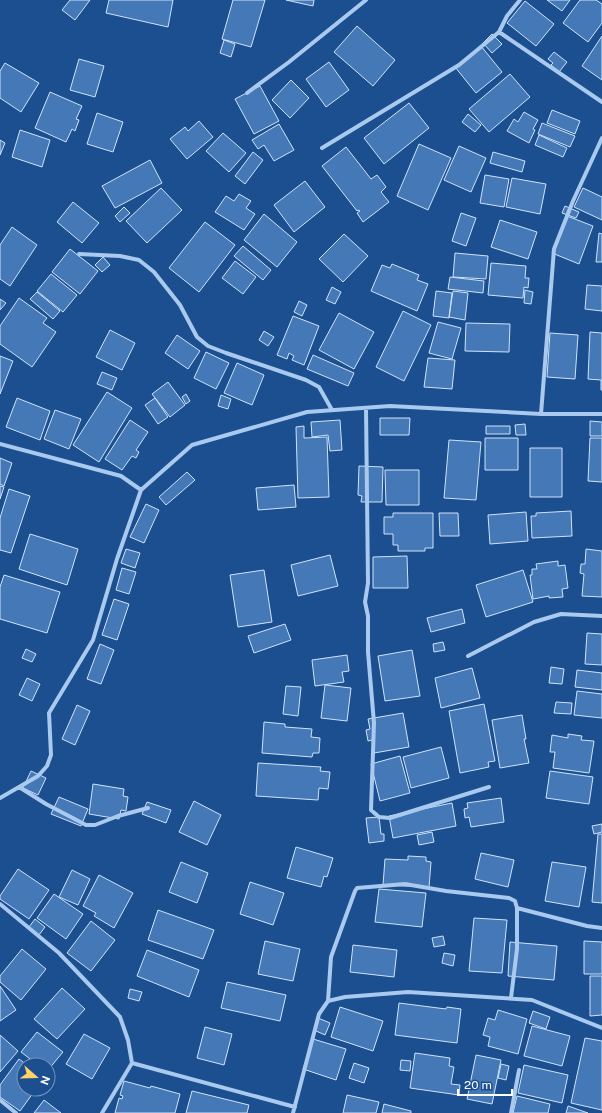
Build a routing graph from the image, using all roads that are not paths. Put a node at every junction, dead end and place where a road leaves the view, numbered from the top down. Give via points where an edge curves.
1 (366, 0) edge
2 (520, 0) edge
3 (499, 32) junction
4 (247, 93) dead end
5 (602, 102) edge
6 (602, 138) edge
7 (322, 148) dead end
8 (78, 254) dead end
9 (366, 408) junction
10 (332, 410) junction
11 (541, 414) junction
12 (602, 414) edge
13 (0, 444) edge
14 (141, 490) junction
15 (602, 616) edge
16 (468, 656) dead end
17 (19, 787) junction
18 (489, 788) dead end
19 (0, 798) edge
20 (148, 808) dead end
21 (0, 904) edge
22 (517, 908) junction
23 (602, 928) edge
24 (511, 998) junction
25 (328, 1002) junction
26 (602, 1028) edge
27 (132, 1063) junction
28 (519, 1070) dead end
29 (0, 1100) edge
30 (295, 1107) junction
31 (16, 1113) edge
32 (102, 1113) edge
33 (293, 1113) edge
34 (511, 1113) edge

1 - 4 street
2 - 3 street via 507,16
3 - 5 street
3 - 7 street via 459,65
6 - 11 street via 554,249
8 - 10 street via 120,256 138,260 154,272 180,305 197,337 208,346 306,380 319,387
9 - 10 street
9 - 11 street via 390,406
9 - 18 street via 368,583 365,602 374,724 371,810 379,817 390,818
10 - 14 street via 307,412 192,445
11 - 12 street
13 - 14 street via 120,476
14 - 17 street via 93,640 49,713 51,754 47,766 38,776
15 - 16 street via 561,614 534,622
17 - 19 street
17 - 20 street via 86,825 95,825
21 - 27 street via 59,953 120,1017
22 - 23 street
22 - 24 street via 517,949
22 - 25 street via 515,901 509,898 405,884 357,888 331,957
24 - 25 street via 408,992 345,997
24 - 26 street via 532,1000
25 - 30 street via 319,1014
27 - 30 street
27 - 32 street
28 - 34 street
29 - 31 street
30 - 33 street

